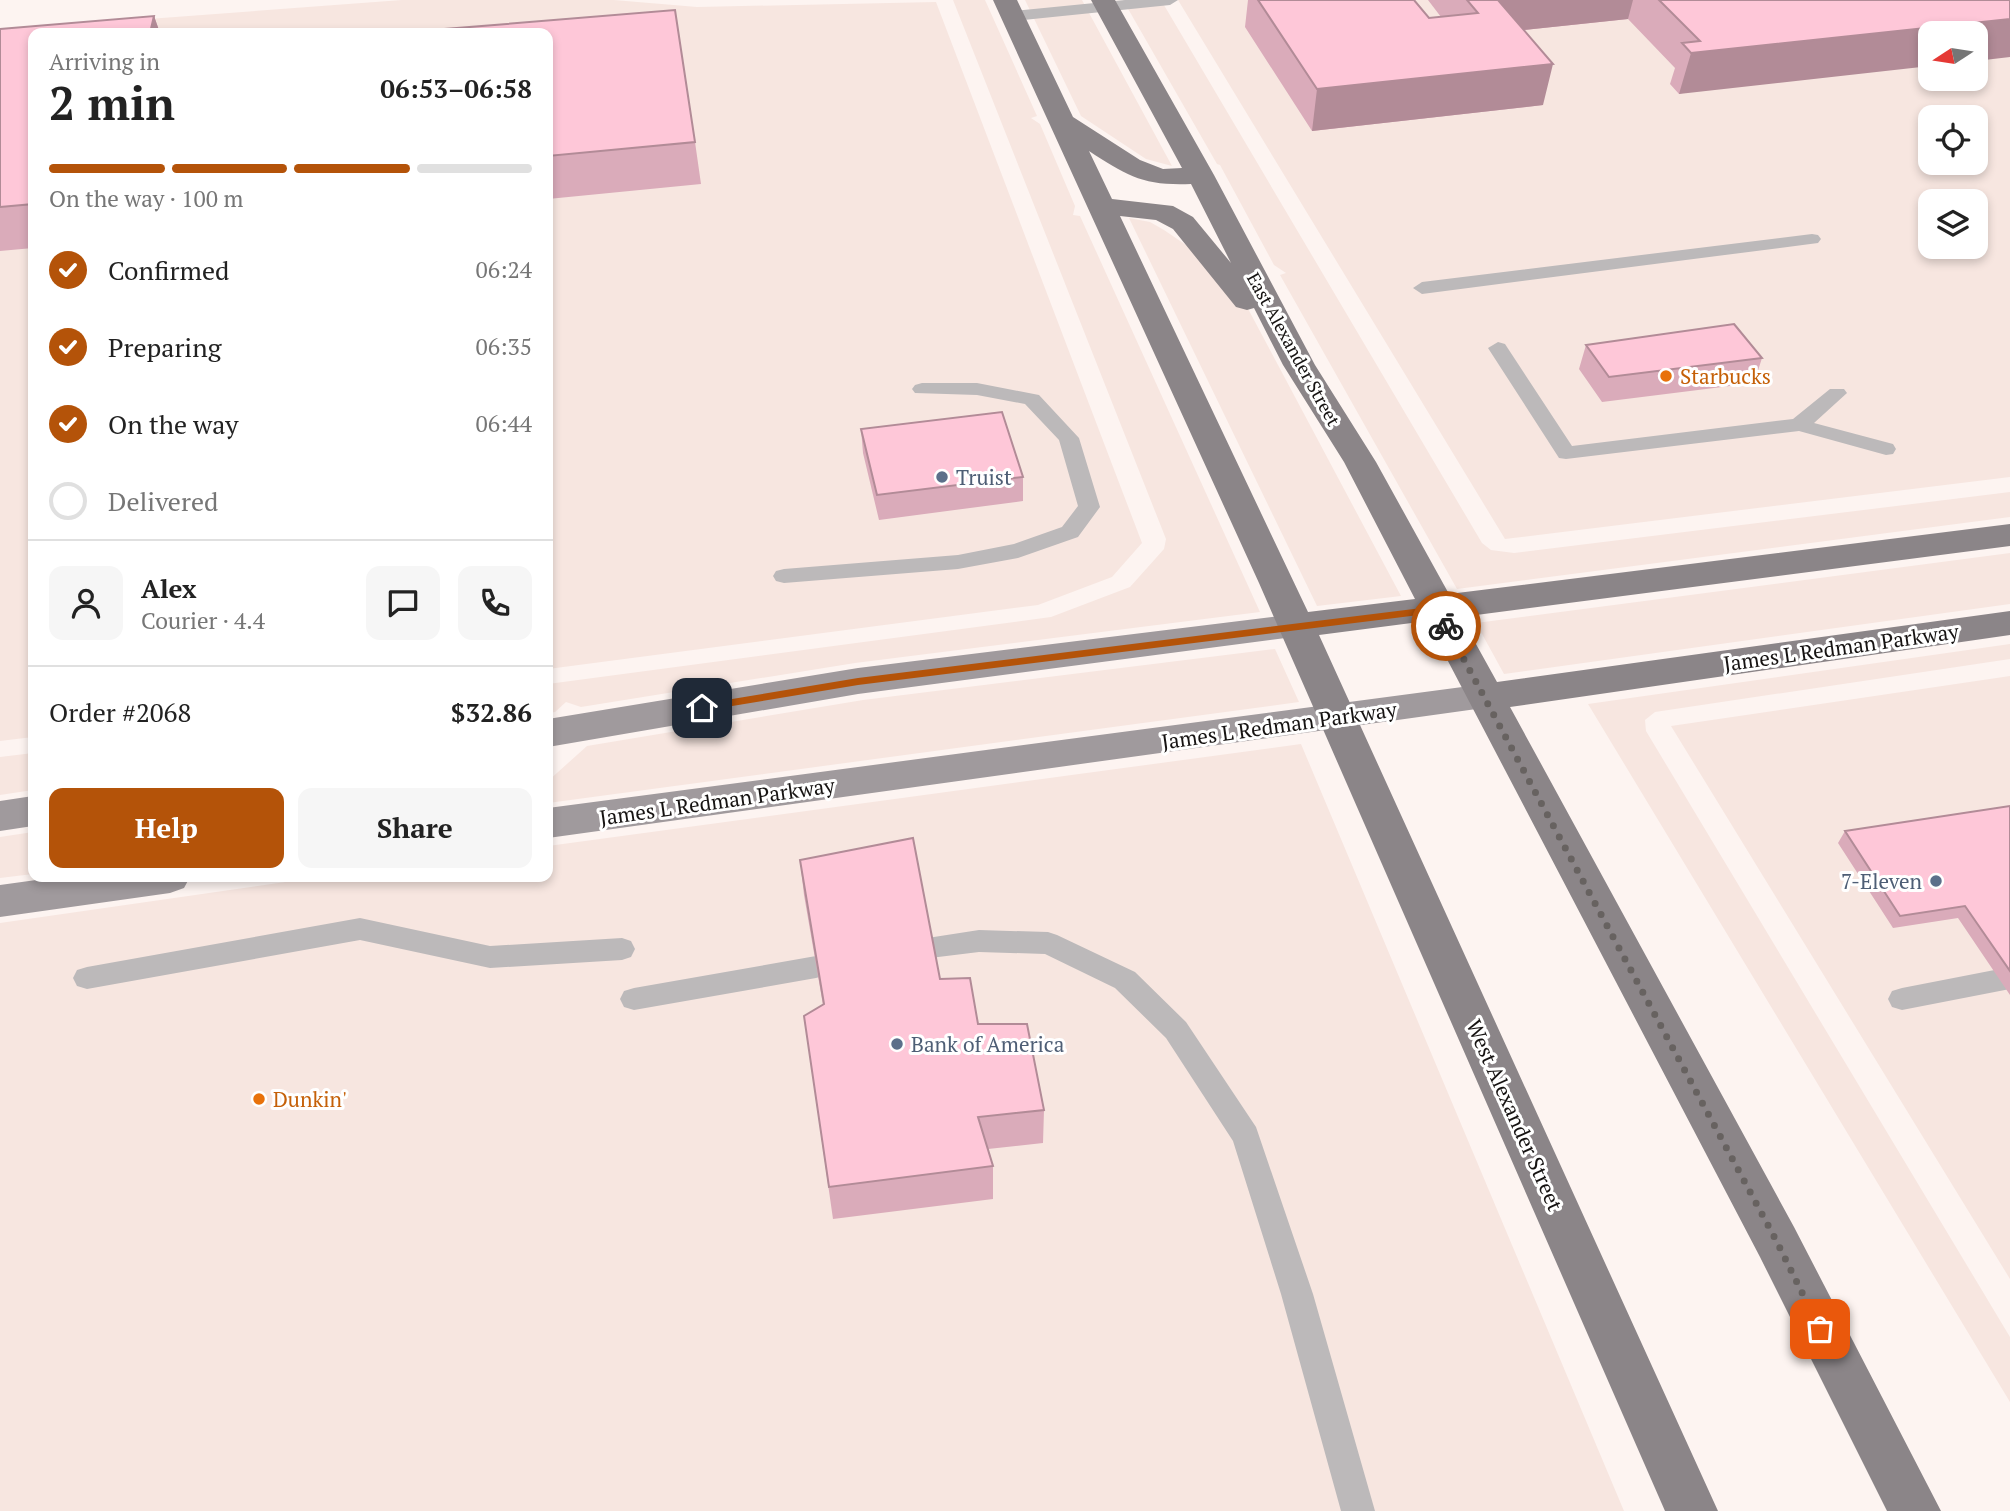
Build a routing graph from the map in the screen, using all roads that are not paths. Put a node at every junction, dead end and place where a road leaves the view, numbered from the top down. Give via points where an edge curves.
1 (1170, 0) edge
2 (1105, 4) edge
3 (1009, 8) edge
4 (1061, 120) junction
5 (1200, 175) junction
6 (1099, 206) junction
7 (1812, 239) dead end
8 (1422, 288) dead end
9 (1498, 348) dead end
10 (1299, 365) junction
11 (922, 389) dead end
12 (1838, 393) dead end
13 (1799, 425) junction
14 (1886, 449) dead end
15 (2010, 535) edge
16 (784, 576) dead end
17 (1438, 610) junction
18 (2010, 623) edge
19 (1296, 626) junction
20 (1485, 697) junction
21 (1338, 718) junction
22 (556, 737) edge
23 (28, 812) edge
24 (0, 816) edge
25 (553, 822) edge
26 (101, 882) edge
27 (0, 901) edge
28 (930, 947) edge
29 (622, 949) dead end
30 (816, 967) edge
31 (87, 978) dead end
32 (2010, 978) edge
33 (634, 999) dead end
34 (1902, 999) dead end
35 (1358, 1511) edge
36 (1692, 1511) edge
37 (1915, 1511) edge

1 - 2 lane
2 - 3 lane
2 - 5 main road, East Alexander Street
3 - 4 main road
4 - 5 main road via 1130,166 1160,177
4 - 6 main road
5 - 10 main road, East Alexander Street
6 - 10 main road via 1163,212 1183,223
6 - 19 main road
7 - 8 lane
9 - 13 lane via 1566,453
10 - 17 main road, East Alexander Street via 1360,462
11 - 16 lane via 978,389 1032,399 1069,438 1089,507 1070,532 1018,551 958,562
12 - 13 lane
13 - 14 lane
15 - 17 main road
17 - 19 main road
17 - 20 main road, East Alexander Street
18 - 20 main road, James L Redman Parkway
19 - 21 main road
19 - 22 main road via 858,681
20 - 21 main road, James L Redman Parkway
20 - 37 main road via 1777,1242
21 - 25 main road, James L Redman Parkway
21 - 36 main road, West Alexander Street
23 - 24 main road
26 - 27 main road
28 - 35 lane via 979,941 1048,943 1125,980 1175,1030 1246,1136 1297,1294
29 - 31 lane via 490,957 360,929
30 - 33 lane
32 - 34 lane

